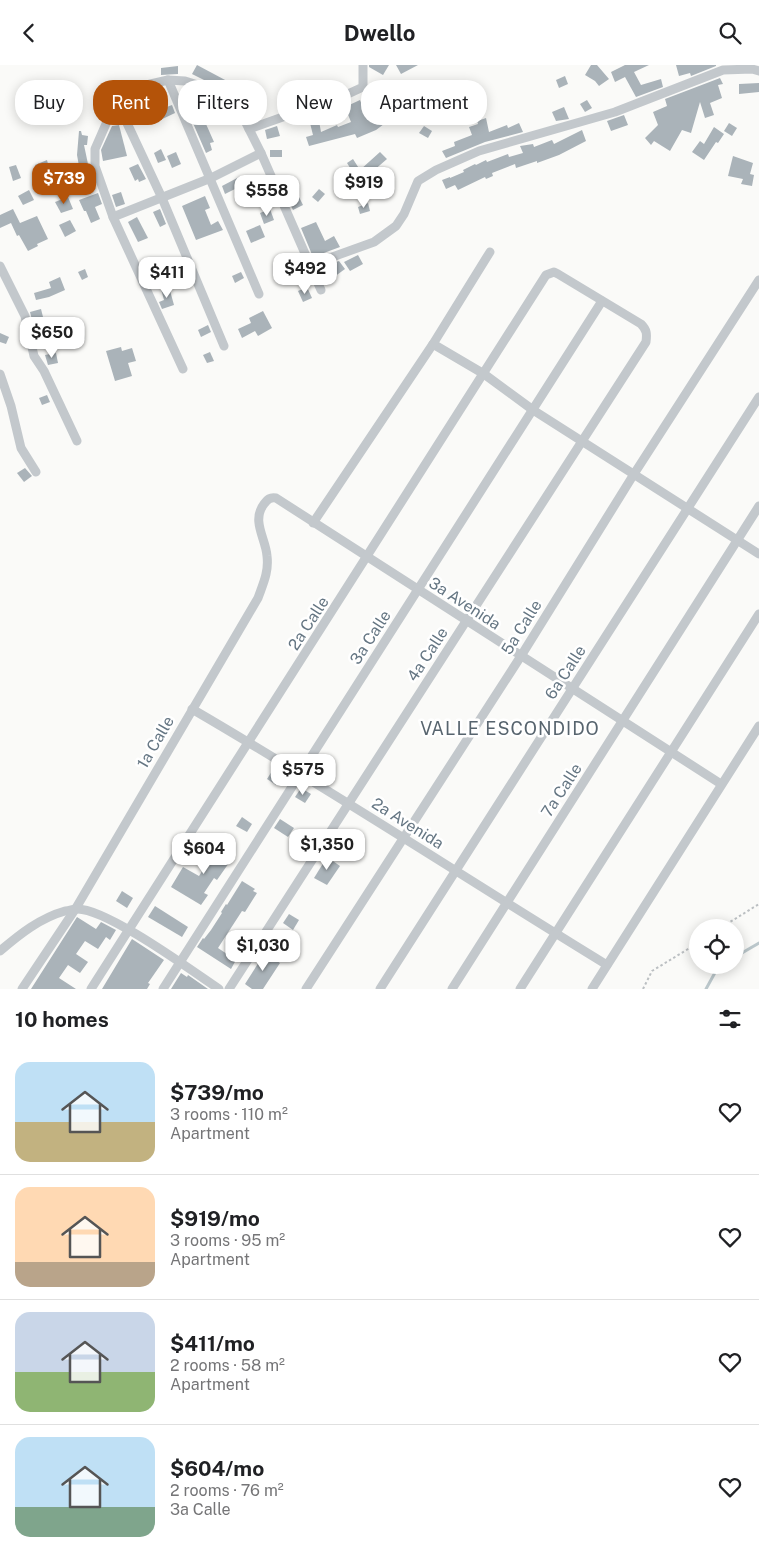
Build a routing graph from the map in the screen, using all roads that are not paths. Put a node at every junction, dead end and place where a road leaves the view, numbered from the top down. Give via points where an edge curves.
1 (363, 65) edge
2 (759, 71) edge
3 (168, 80) joint
4 (106, 125) edge
5 (129, 125) edge
6 (249, 129) junction
7 (261, 153) junction
8 (211, 178) junction
9 (162, 199) junction
10 (113, 217) junction
11 (490, 253) dead end
12 (310, 265) junction
13 (0, 266) edge
14 (759, 280) edge
15 (321, 290) dead end
16 (259, 294) dead end
17 (602, 301) junction
18 (433, 344) junction
19 (224, 346) dead end
20 (183, 369) dead end
21 (0, 374) edge
22 (484, 375) junction
23 (759, 397) edge
24 (533, 410) junction
25 (77, 441) dead end
26 (582, 441) junction
27 (36, 472) dead end
28 (634, 474) junction
29 (268, 499) joint
30 (759, 506) edge
31 (688, 509) junction
32 (313, 523) junction
33 (737, 541) junction
34 (759, 555) edge
35 (367, 558) junction
36 (418, 590) junction
37 (759, 614) edge
38 (466, 621) junction
39 (521, 656) junction
40 (572, 689) junction
41 (192, 709) junction
42 (622, 722) junction
43 (759, 726) edge
44 (249, 742) junction
45 (671, 753) junction
46 (300, 774) junction
47 (721, 784) junction
48 (349, 804) junction
49 (404, 838) junction
50 (455, 870) junction
51 (507, 903) junction
52 (76, 909) junction
53 (129, 930) junction
54 (556, 933) junction
55 (0, 951) edge
56 (180, 963) junction
57 (607, 965) junction
58 (22, 989) edge
59 (91, 989) edge
60 (163, 989) edge
61 (219, 989) edge
62 (229, 989) edge
63 (306, 989) edge
64 (380, 989) edge
65 (452, 989) edge
66 (520, 989) edge
67 (592, 989) edge

1 - 6 street via 363,87
2 - 12 street via 724,69 615,112 479,151 418,181 396,226 374,242
3 - 6 street via 184,81 223,96
3 - 8 street
4 - 10 street via 95,149 95,166
5 - 9 street
6 - 7 street
7 - 8 street
7 - 12 street
8 - 9 street
8 - 16 street
9 - 10 street
9 - 19 street
10 - 20 street
11 - 18 street
12 - 15 street
13 - 25 street via 25,316 34,356
14 - 28 street, 5a Calle
17 - 22 street, 2a Calle via 554,272 546,275
17 - 24 street, 3a Calle
17 - 26 street, 4a Calle via 641,324 647,335 646,342
18 - 22 street
18 - 32 street
21 - 27 street via 21,448
22 - 24 street
22 - 35 street, 2a Calle
23 - 31 street, 6a Calle
24 - 26 street
24 - 36 street, 3a Calle
26 - 28 street
26 - 38 street, 4a Calle
28 - 31 street
28 - 39 street, 5a Calle
29 - 32 street, 3a Avenida via 276,499
29 - 41 street, 1a Calle via 259,511 258,522 267,556 267,575 258,598
30 - 33 street, 7a Calle
31 - 33 street
31 - 40 street, 6a Calle
32 - 35 street, 3a Avenida
33 - 34 street
33 - 42 street, 7a Calle
35 - 36 street, 3a Avenida
35 - 44 street, 2a Calle
36 - 38 street, 3a Avenida
36 - 46 street, 3a Calle
37 - 45 street
38 - 39 street, 3a Avenida
38 - 48 street, 4a Calle
39 - 40 street, 3a Avenida
39 - 49 street, 5a Calle
40 - 42 street, 3a Avenida
40 - 50 street, 6a Calle
41 - 44 street, 2a Avenida
41 - 52 street, 1a Calle
42 - 45 street, 3a Avenida
42 - 51 street, 7a Calle
43 - 47 street
44 - 46 street, 2a Avenida
44 - 53 street, 2a Calle
45 - 47 street, 3a Avenida
45 - 54 street
46 - 48 street, 2a Avenida
46 - 56 street, 3a Calle
47 - 57 street
48 - 49 street, 2a Avenida
48 - 62 street, 4a Calle
49 - 50 street, 2a Avenida
49 - 63 street, 5a Calle
50 - 51 street, 2a Avenida
50 - 64 street, 6a Calle
51 - 54 street, 2a Avenida
51 - 65 street, 7a Calle
52 - 53 street via 88,910
52 - 55 street via 39,921
52 - 58 street, 1a Calle
53 - 56 street
53 - 59 street, 2a Calle
54 - 57 street, 2a Avenida
54 - 66 street
56 - 60 street, 3a Calle
56 - 61 street
57 - 67 street

